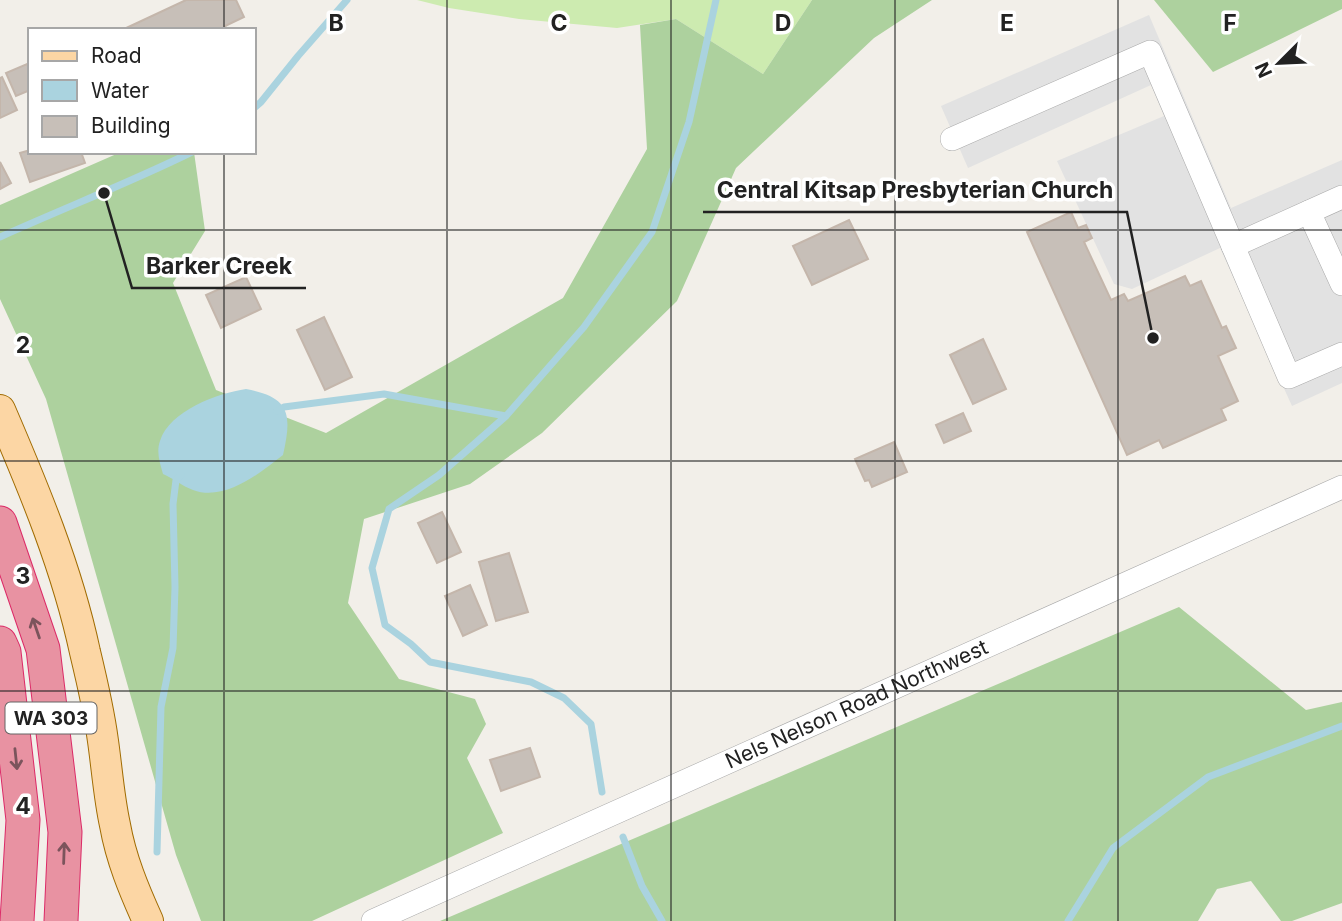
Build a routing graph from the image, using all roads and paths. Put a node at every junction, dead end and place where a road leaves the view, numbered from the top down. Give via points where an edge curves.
1 (952, 139) dead end
2 (1342, 197) edge
3 (1310, 212) junction
4 (1233, 246) junction
5 (1342, 284) edge
6 (1342, 354) edge
7 (0, 410) edge
8 (1342, 487) edge
9 (0, 523) edge
10 (0, 643) edge
11 (17, 921) edge
12 (61, 921) edge
13 (148, 921) edge
14 (373, 921) edge

1 - 4 street via 1150,52
2 - 3 street
3 - 4 street
3 - 5 street
4 - 6 street via 1289,377
7 - 13 main road via 34,488 77,619 103,737 115,826
8 - 14 street, Nels Nelson Road Northwest
12 -> 9 highway, WA 303 via 65,832 43,649
10 -> 11 highway, WA 303 via 23,820

